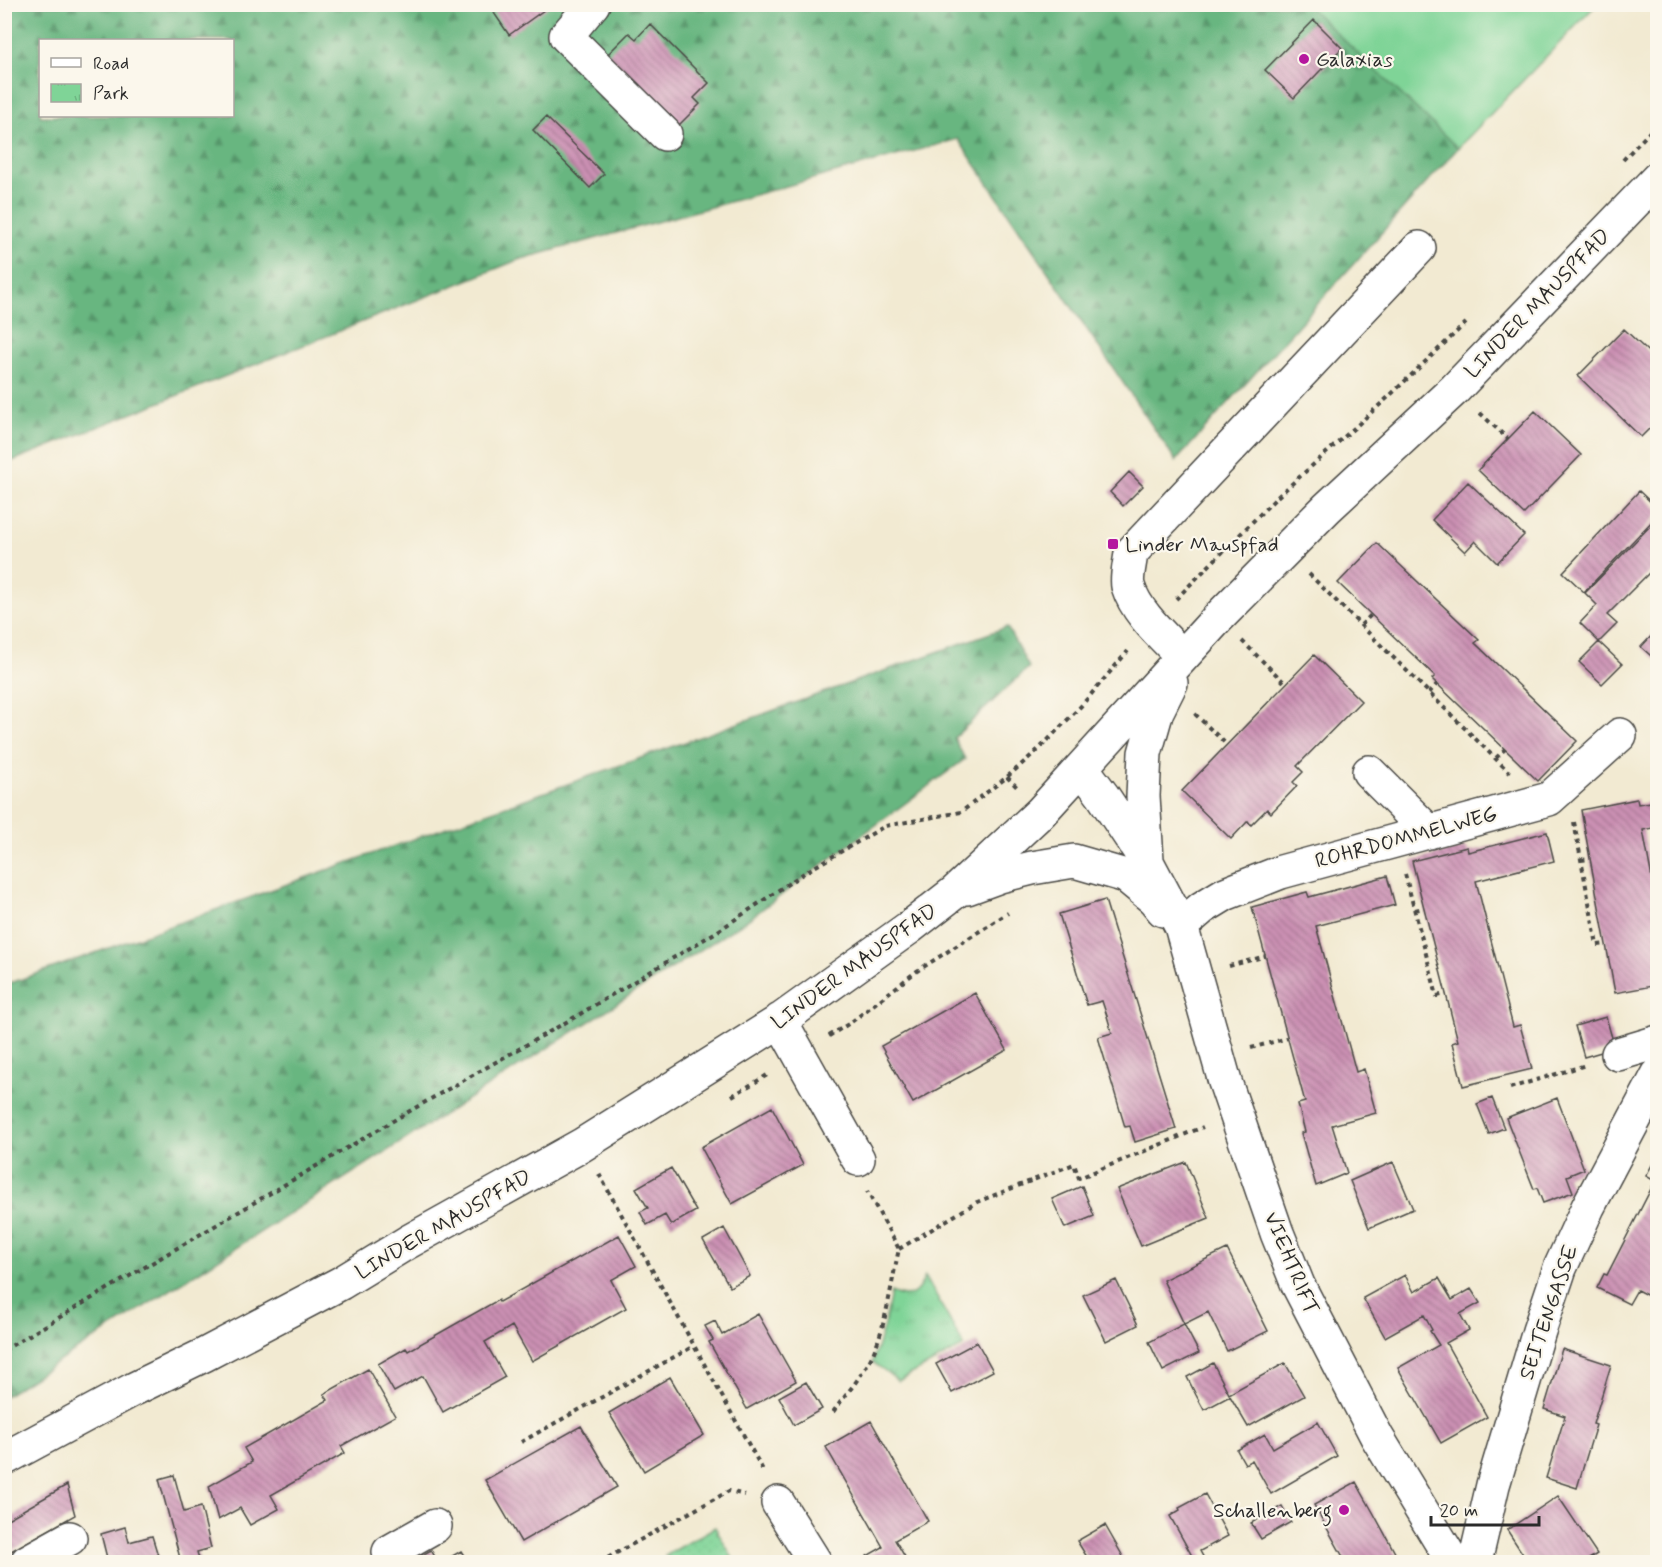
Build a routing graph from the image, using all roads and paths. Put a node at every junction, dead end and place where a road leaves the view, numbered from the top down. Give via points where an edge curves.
1 (593, 4) edge
2 (1658, 123) edge
3 (664, 134) dead end
4 (1616, 166) dead end
5 (1658, 178) edge
6 (1419, 248) dead end
7 (1476, 313) dead end
8 (1285, 550) junction
9 (1371, 615) dead end
10 (1218, 618) junction
11 (1151, 624) junction
12 (1361, 626) junction
13 (1182, 656) junction
14 (1437, 684) dead end
15 (1287, 685) dead end
16 (1169, 688) junction
17 (1429, 693) junction
18 (1620, 735) dead end
19 (1227, 745) dead end
20 (1505, 749) dead end
21 (1496, 759) junction
22 (1082, 768) junction
23 (1369, 772) dead end
24 (1512, 775) dead end
25 (1561, 788) junction
26 (1429, 832) junction
27 (1396, 841) junction
28 (1590, 859) dead end
29 (1581, 860) junction
30 (1147, 862) junction
31 (955, 892) junction
32 (1424, 908) dead end
33 (1415, 910) junction
34 (1183, 933) junction
35 (1606, 944) dead end
36 (1446, 994) dead end
37 (780, 1020) junction
38 (1658, 1042) edge
39 (1618, 1054) joint
40 (1658, 1075) edge
41 (1510, 1088) dead end
42 (1236, 1114) junction
43 (582, 1145) junction
44 (858, 1159) joint
45 (899, 1249) junction
46 (694, 1346) junction
47 (4, 1350) edge
48 (833, 1412) dead end
49 (521, 1442) dead end
50 (4, 1459) edge
51 (778, 1503) junction
52 (435, 1526) dead end
53 (70, 1538) dead end
54 (27, 1563) edge
55 (395, 1563) edge
56 (600, 1563) edge
57 (815, 1563) edge
58 (1453, 1563) edge
59 (1475, 1563) edge

1 - 3 street via 567,36
2 - 4 path
5 - 8 street, LINDER MAUSPFAD via 1455,389
6 - 11 street via 1131,554 1128,585
7 - 11 path via 1275,499
8 - 10 street, LINDER MAUSPFAD
8 - 12 path
9 - 12 path
10 - 13 street, LINDER MAUSPFAD
10 - 15 path
11 - 13 street
11 - 47 path via 1040,748 961,813 885,826 570,1020
12 - 17 path
13 - 16 street, VIEHTRIFT
13 - 22 street, LINDER MAUSPFAD
14 - 17 path
16 - 19 path
16 - 30 street, VIEHTRIFT via 1157,711 1145,753
17 - 21 path
18 - 25 street, ROHRDOMMELWEG
20 - 21 path
21 - 24 path
22 - 30 street, VIEHTRIFT
22 - 31 street, LINDER MAUSPFAD
23 - 26 street
25 - 26 street, ROHRDOMMELWEG via 1549,799
25 - 29 path via 1573,815
26 - 27 street, ROHRDOMMELWEG
27 - 33 path
27 - 34 street, ROHRDOMMELWEG via 1281,872 1225,894 1202,908
28 - 29 path
29 - 35 path via 1598,945
30 - 34 street, VIEHTRIFT
31 - 34 street, VIEHTRIFT via 1000,876 1074,861 1126,876 1154,899
31 - 37 street, LINDER MAUSPFAD
32 - 33 path
33 - 36 path via 1437,996
34 - 42 street, VIEHTRIFT
37 - 43 street, LINDER MAUSPFAD
37 - 44 street
38 - 39 street
39 - 41 path
40 - 59 street, SEITENGASSE via 1560,1268 1493,1485
42 - 45 path via 1079,1178 1074,1164 977,1202
42 - 58 street, VIEHTRIFT via 1298,1285 1377,1437
43 - 46 path
43 - 50 street, LINDER MAUSPFAD via 341,1283
44 - 45 path via 854,1169
45 - 48 path via 872,1354
46 - 49 path
46 - 51 path via 759,1461
51 - 56 path via 729,1491
51 - 57 street
52 - 55 street via 389,1552
53 - 54 street

